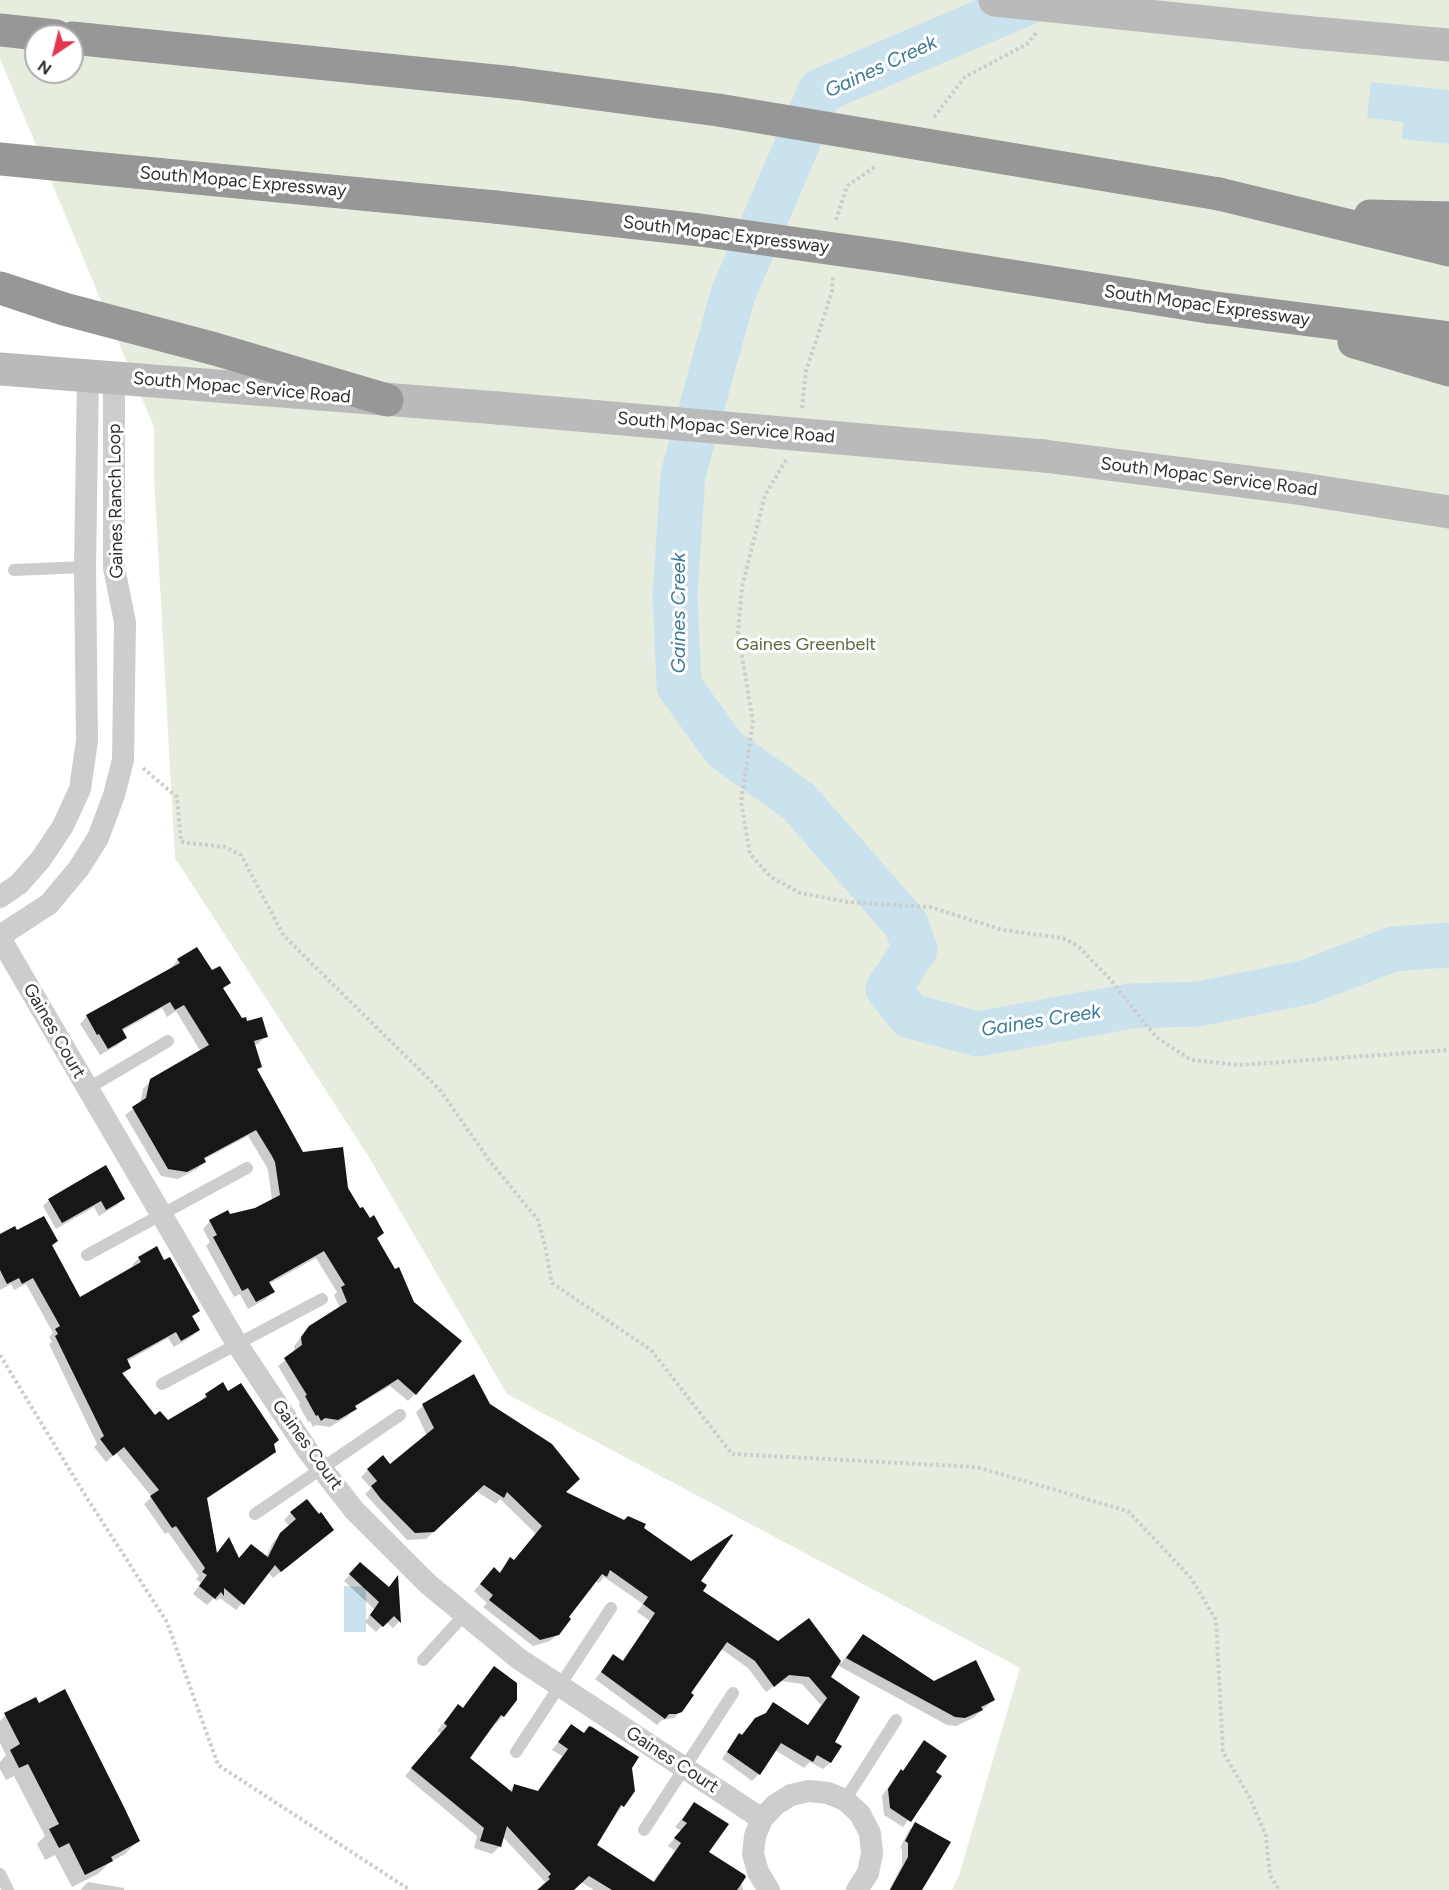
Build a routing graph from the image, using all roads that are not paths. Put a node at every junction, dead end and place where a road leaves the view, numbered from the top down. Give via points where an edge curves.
1 (995, 0) edge
2 (0, 30) edge
3 (24, 33) edge
4 (84, 39) edge
5 (1449, 45) edge
6 (0, 159) edge
7 (1305, 215) junction
8 (1449, 218) edge
9 (1449, 250) edge
10 (0, 288) edge
11 (1266, 316) junction
12 (1449, 338) edge
13 (0, 369) edge
14 (1449, 370) edge
15 (101, 376) junction
16 (387, 400) junction
17 (1449, 512) edge
18 (85, 567) junction
19 (114, 568) junction
20 (14, 570) dead end
21 (0, 897) edge
22 (0, 937) edge
23 (168, 1041) dead end
24 (87, 1089) junction
25 (247, 1168) dead end
26 (160, 1215) junction
27 (87, 1255) dead end
28 (322, 1299) dead end
29 (237, 1344) junction
30 (162, 1384) dead end
31 (400, 1415) dead end
32 (322, 1469) junction
33 (255, 1514) dead end
34 (611, 1608) dead end
35 (465, 1614) junction
36 (423, 1660) dead end
37 (560, 1686) junction
38 (733, 1694) dead end
39 (896, 1720) dead end
40 (516, 1752) dead end
41 (684, 1768) junction
42 (845, 1800) junction
43 (762, 1819) junction
44 (644, 1830) dead end
45 (0, 1874) edge
46 (8, 1890) edge
47 (769, 1890) edge
48 (857, 1890) edge

1 - 5 main road, bridge
2 - 3 highway
4 - 7 highway, bridge via 514,83 718,110 1219,194
6 - 11 highway, South Mopac Expressway, bridge via 700,230
7 - 8 highway
7 - 9 highway
10 - 16 highway
11 - 12 highway, South Mopac Expressway
11 - 14 highway
13 - 15 main road, South Mopac Service Road
15 - 16 main road, South Mopac Service Road
15 - 18 street, Gaines Ranch Loop
15 - 19 street, Gaines Ranch Loop
16 - 17 main road, South Mopac Service Road, bridge via 1044,456
18 - 19 street
18 - 20 lane
18 - 21 street, Gaines Ranch Loop via 87,741 80,789 63,826 41,859 19,884
19 - 22 street, Gaines Ranch Loop via 124,622 125,715 123,760 114,795 98,838 79,868 49,904
22 - 24 street, Gaines Court
23 - 24 lane
24 - 26 street, Gaines Court
25 - 26 lane
26 - 27 lane
26 - 29 street, Gaines Court
28 - 29 lane
29 - 30 lane
29 - 32 street, Gaines Court
31 - 32 lane
32 - 33 lane
32 - 35 street, Gaines Court via 354,1510 428,1584
34 - 37 lane
35 - 36 lane
35 - 37 street, Gaines Court via 519,1659
37 - 40 lane
37 - 41 street, Gaines Court
38 - 41 lane
39 - 42 lane
41 - 43 street, Gaines Court
41 - 44 lane
42 - 43 street via 809,1791 791,1795
42 - 48 street via 860,1814 870,1833 868,1873
43 - 47 street via 753,1854
45 - 46 lane

